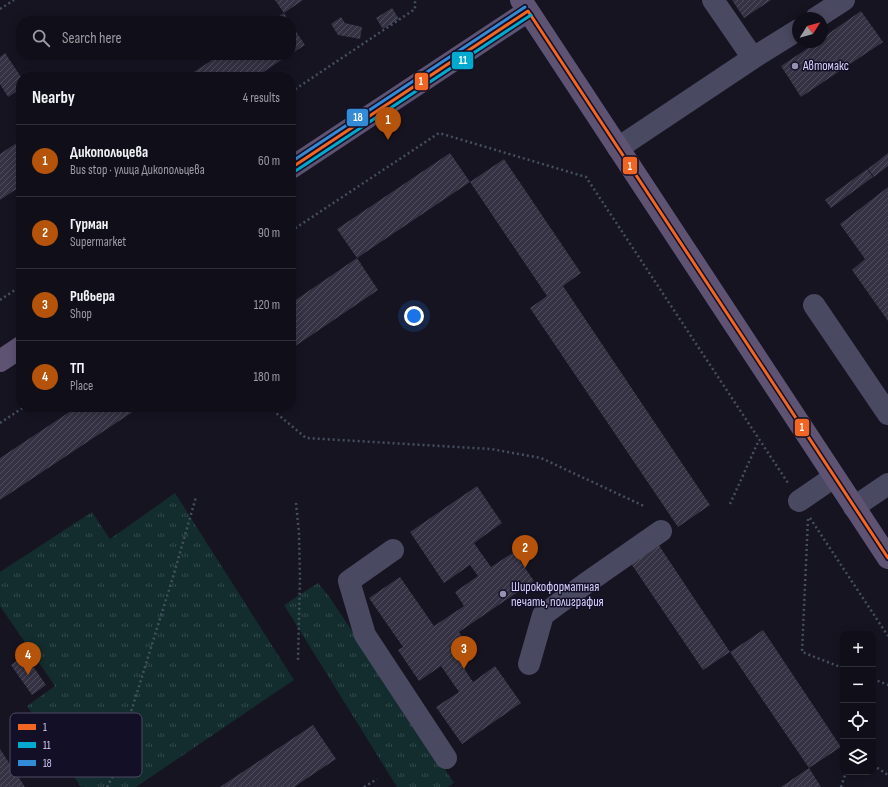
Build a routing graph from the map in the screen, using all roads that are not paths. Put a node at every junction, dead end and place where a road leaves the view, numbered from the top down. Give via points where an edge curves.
1 (713, 0) edge
2 (844, 0) edge
3 (524, 6) edge
4 (825, 12) edge
5 (792, 34) edge
6 (753, 58) junction
7 (618, 148) junction
8 (296, 165) edge
9 (814, 305) dead end
10 (16, 350) edge
11 (0, 361) edge
12 (888, 414) edge
13 (834, 477) junction
14 (888, 484) edge
15 (799, 501) road end
16 (854, 506) junction
17 (661, 531) dead end
18 (393, 550) dead end
19 (888, 558) edge
20 (529, 664) dead end
21 (446, 758) dead end

1 - 6 lane
2 - 4 lane
3 - 7 main road
3 - 8 main road
5 - 6 lane
6 - 7 lane
7 - 13 main road
9 - 12 lane
10 - 11 main road
13 - 15 lane
13 - 16 main road
14 - 16 lane
16 - 19 main road
17 - 20 lane via 543,614
18 - 21 lane via 349,581 365,634

